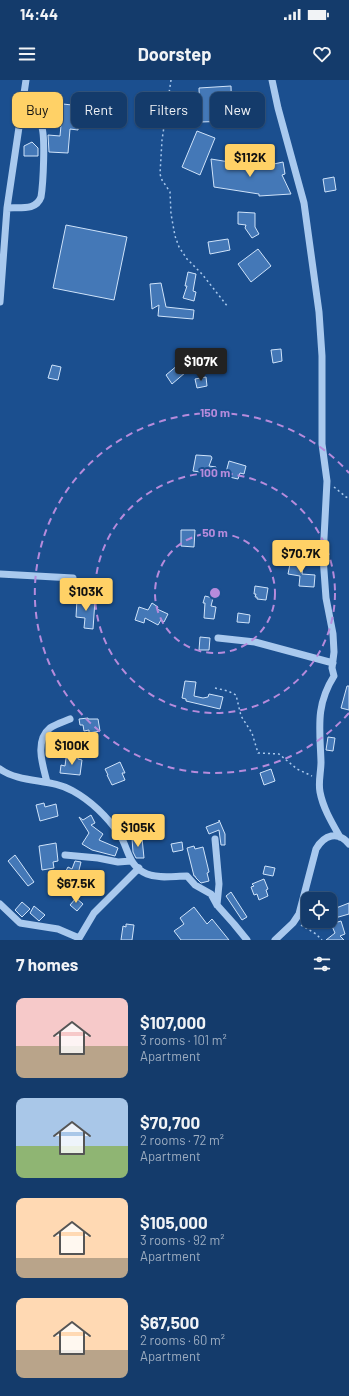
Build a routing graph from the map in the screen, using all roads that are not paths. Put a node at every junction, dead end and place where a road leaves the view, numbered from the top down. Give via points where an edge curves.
1 (26, 80) edge
2 (272, 80) edge
3 (24, 92) edge
4 (19, 128) edge
5 (42, 128) edge
6 (7, 208) junction
7 (0, 302) edge
8 (0, 574) edge
9 (73, 578) dead end
10 (218, 638) dead end
11 (333, 663) junction
12 (70, 719) dead end
13 (0, 769) edge
14 (47, 782) junction
15 (340, 837) junction
16 (215, 839) dead end
17 (349, 844) edge
18 (65, 855) dead end
19 (131, 862) junction
20 (139, 868) junction
21 (0, 904) edge
22 (218, 905) junction
23 (79, 939) edge
24 (247, 940) edge
25 (275, 940) edge

1 - 3 street
2 - 11 street via 304,203 322,356 323,458 327,481 323,557 326,598 333,634
4 - 6 street
5 - 6 street via 42,192 39,202 34,207
6 - 7 street
8 - 9 street
10 - 11 street via 255,642
11 - 15 street via 334,676 324,694 320,712 320,793
12 - 14 street via 50,728 43,739 41,757
13 - 14 street via 15,776
14 - 19 street via 74,791 96,808 123,840
15 - 17 street
15 - 25 street via 326,837 316,849 299,914
16 - 22 street
18 - 19 street
19 - 20 street
20 - 22 street via 147,874 161,877 187,876 195,886 211,894
20 - 23 street via 94,913
21 - 23 street via 20,922 58,930
22 - 24 street

